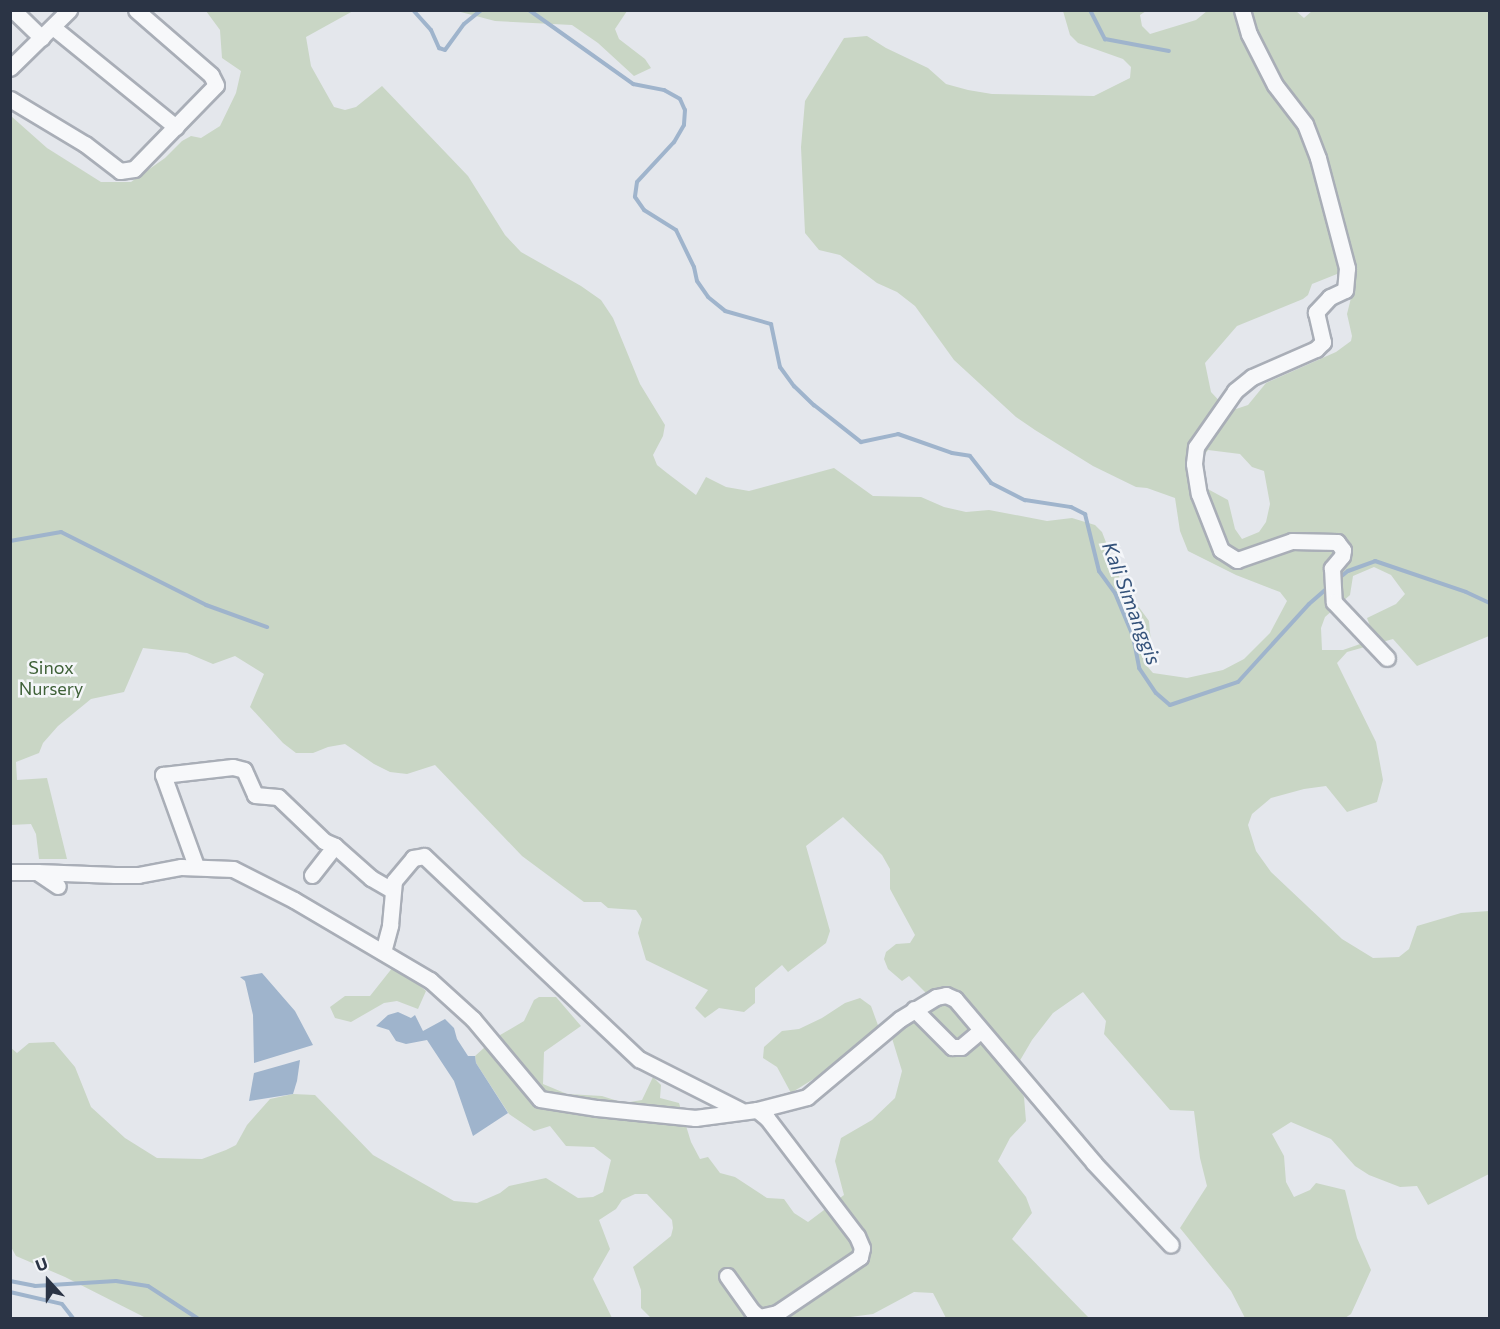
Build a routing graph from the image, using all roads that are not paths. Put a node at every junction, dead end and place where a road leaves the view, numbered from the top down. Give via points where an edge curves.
1 (13, 10) edge
2 (69, 10) edge
3 (135, 10) edge
4 (1242, 10) edge
5 (54, 28) junction
6 (42, 38) junction
7 (10, 68) edge
8 (10, 99) edge
9 (177, 127) junction
10 (1387, 658) dead end
11 (335, 846) junction
12 (196, 866) junction
13 (10, 872) edge
14 (37, 872) junction
15 (312, 875) dead end
16 (58, 886) dead end
17 (392, 890) junction
18 (383, 952) junction
19 (914, 1009) junction
20 (981, 1030) junction
21 (740, 1110) junction
22 (757, 1110) junction
23 (1171, 1245) dead end
24 (727, 1276) dead end

1 - 6 street
2 - 5 street
3 - 9 street via 215,81 216,85
4 - 10 street via 1249,34 1275,85 1305,124 1347,268 1345,290 1330,297 1316,312 1323,342 1316,349 1252,377 1235,391 1196,447 1194,464 1204,513 1221,550 1237,560 1292,541 1337,542 1343,550 1332,568 1334,602
5 - 6 street
5 - 9 street
6 - 7 street
8 - 9 street via 85,144 120,171 134,169
11 - 12 street via 324,841 278,796 255,795 244,770 216,768 163,775
11 - 15 street
11 - 17 street via 371,878
12 - 14 street via 138,875
12 - 18 street via 233,869
13 - 14 street
14 - 16 street
17 - 18 street via 390,925
17 - 21 street via 403,867 412,858 424,856 639,1059
18 - 21 street via 450,996 540,1099 695,1118
19 - 20 street via 946,995 955,999
19 - 20 street via 952,1047 961,1047
19 - 22 street via 807,1096
20 - 23 street via 1094,1163
21 - 22 street
22 - 24 street via 837,1209 862,1248 860,1257 786,1307 759,1317

